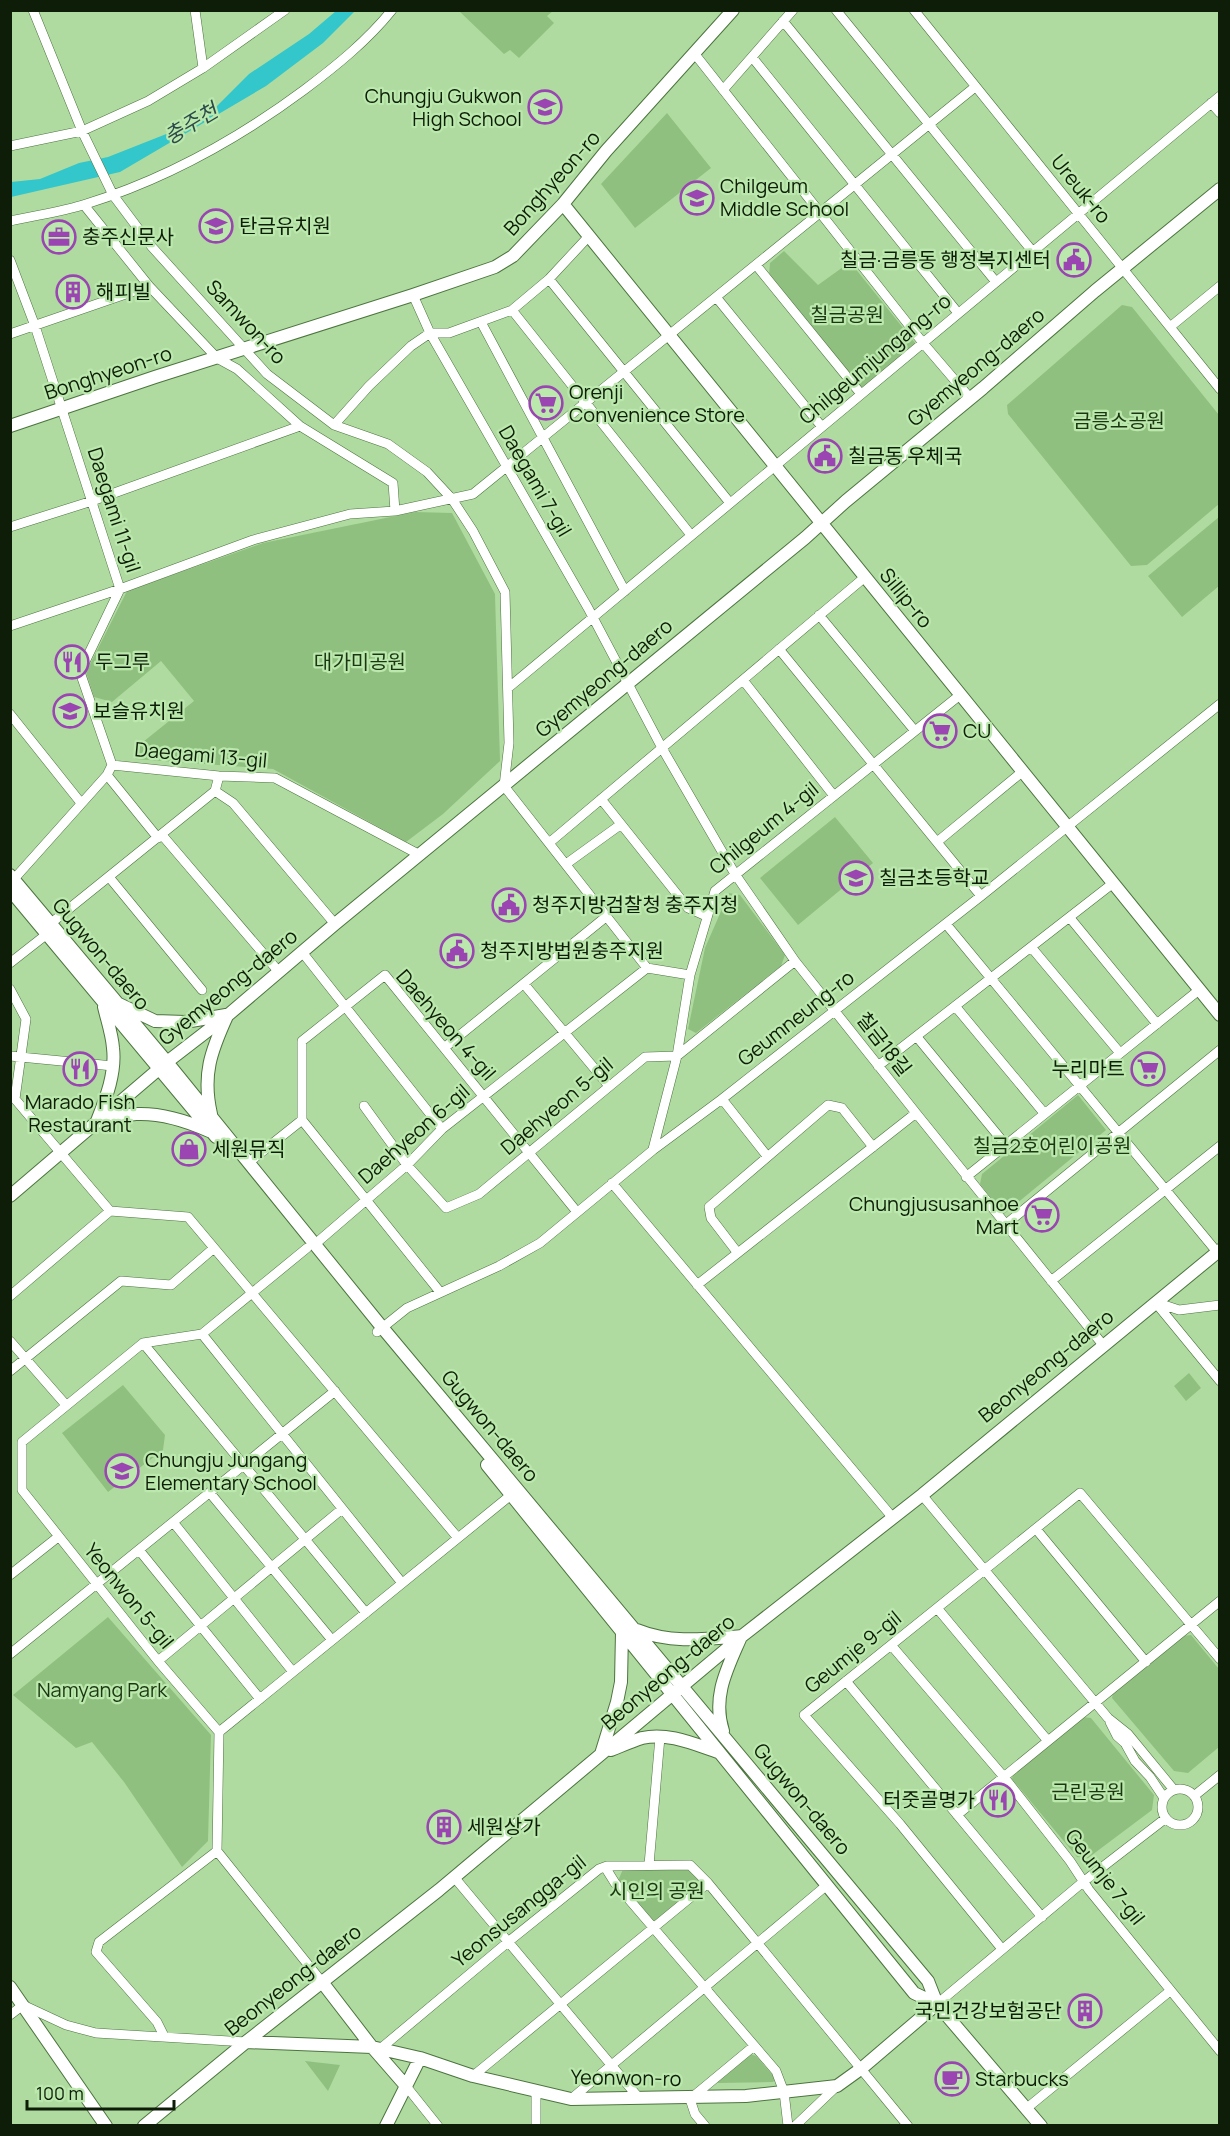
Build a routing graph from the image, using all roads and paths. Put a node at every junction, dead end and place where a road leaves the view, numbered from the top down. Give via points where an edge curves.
1 (33, 10) edge
2 (195, 10) edge
3 (285, 10) edge
4 (392, 10) edge
5 (733, 10) edge
6 (793, 10) edge
7 (836, 10) edge
8 (914, 10) edge
9 (783, 21) junction
10 (694, 53) junction
11 (752, 57) junction
12 (203, 68) junction
13 (975, 87) junction
14 (723, 90) junction
15 (1220, 96) edge
16 (1211, 103) junction
17 (1220, 113) edge
18 (929, 125) junction
19 (82, 131) junction
20 (10, 146) edge
21 (892, 155) junction
22 (855, 185) junction
23 (1220, 189) edge
24 (112, 195) junction
25 (563, 204) junction
26 (84, 205) junction
27 (820, 213) junction
28 (1078, 214) junction
29 (10, 221) edge
30 (588, 236) junction
31 (1033, 252) junction
32 (11, 261) edge
33 (756, 265) junction
34 (1122, 269) junction
35 (549, 279) junction
36 (996, 282) junction
37 (149, 286) junction
38 (1220, 286) edge
39 (413, 296) junction
40 (716, 297) junction
41 (512, 310) junction
42 (958, 314) junction
43 (482, 322) junction
44 (35, 326) junction
45 (1170, 327) junction
46 (430, 333) junction
47 (10, 334) edge
48 (669, 335) junction
49 (923, 343) junction
50 (246, 350) junction
51 (217, 358) junction
52 (625, 371) junction
53 (1220, 389) edge
54 (861, 394) junction
55 (970, 398) junction
56 (586, 403) junction
57 (62, 410) junction
58 (334, 425) junction
59 (10, 426) edge
60 (300, 426) junction
61 (822, 427) junction
62 (543, 438) junction
63 (775, 466) junction
64 (507, 468) junction
65 (452, 499) junction
66 (92, 501) junction
67 (730, 503) junction
68 (395, 511) junction
69 (820, 523) junction
70 (10, 527) edge
71 (692, 536) junction
72 (865, 578) junction
73 (120, 589) junction
74 (625, 591) junction
75 (819, 615) junction
76 (593, 618) junction
77 (10, 626) edge
78 (779, 649) junction
79 (743, 680) junction
80 (628, 683) junction
81 (508, 688) junction
82 (960, 695) junction
83 (1220, 704) edge
84 (10, 714) edge
85 (915, 731) junction
86 (662, 747) junction
87 (873, 764) junction
88 (112, 765) junction
89 (1022, 772) junction
90 (107, 775) junction
91 (219, 776) junction
92 (504, 786) junction
93 (215, 791) junction
94 (834, 796) junction
95 (600, 799) junction
96 (81, 803) junction
97 (620, 825) junction
98 (1067, 828) junction
99 (160, 836) junction
100 (937, 842) junction
101 (549, 843) junction
102 (420, 855) junction
103 (566, 864) junction
104 (735, 874) junction
105 (109, 877) junction
106 (12, 882) edge
107 (1112, 884) junction
108 (981, 896) junction
109 (607, 916) junction
110 (706, 916) junction
111 (1070, 918) junction
112 (335, 924) junction
113 (946, 924) junction
114 (49, 929) junction
115 (1031, 947) junction
116 (302, 952) junction
117 (795, 961) junction
118 (10, 963) edge
119 (647, 968) junction
120 (279, 972) junction
121 (690, 975) junction
122 (990, 978) junction
123 (524, 984) junction
124 (10, 989) edge
125 (202, 990) dead end
126 (1199, 990) junction
127 (109, 1002) junction
128 (344, 1006) junction
129 (955, 1006) junction
130 (835, 1011) junction
131 (228, 1015) junction
132 (1220, 1015) edge
133 (1157, 1024) junction
134 (565, 1032) junction
135 (917, 1037) junction
136 (444, 1048) junction
137 (1220, 1050) edge
138 (1119, 1053) junction
139 (10, 1056) edge
140 (22, 1056) junction
141 (677, 1056) junction
142 (163, 1065) junction
143 (113, 1066) junction
144 (878, 1066) junction
145 (609, 1086) junction
146 (1078, 1086) junction
147 (484, 1097) junction
148 (722, 1099) junction
149 (13, 1101) edge
150 (364, 1106) dead end
151 (916, 1113) junction
152 (1044, 1113) junction
153 (212, 1118) junction
154 (302, 1120) junction
155 (97, 1122) junction
156 (442, 1129) junction
157 (212, 1132) junction
158 (1118, 1133) junction
159 (1005, 1144) junction
160 (1220, 1146) edge
161 (873, 1147) junction
162 (653, 1150) junction
163 (529, 1152) junction
164 (62, 1153) junction
165 (767, 1156) junction
166 (249, 1163) junction
167 (407, 1165) junction
168 (966, 1177) junction
169 (612, 1183) junction
170 (1165, 1190) junction
171 (10, 1196) edge
172 (364, 1200) junction
173 (110, 1211) junction
174 (577, 1212) junction
175 (1005, 1225) junction
176 (311, 1246) junction
177 (214, 1248) junction
178 (1218, 1251) edge
179 (737, 1252) junction
180 (1051, 1281) junction
181 (697, 1285) junction
182 (440, 1292) junction
183 (252, 1293) junction
184 (10, 1296) edge
185 (1155, 1302) junction
186 (1220, 1305) edge
187 (380, 1330) junction
188 (202, 1334) junction
189 (10, 1341) edge
190 (143, 1343) junction
191 (1103, 1344) junction
192 (25, 1358) junction
193 (10, 1371) edge
194 (1220, 1381) edge
195 (335, 1391) junction
196 (66, 1405) junction
197 (282, 1434) junction
198 (245, 1465) junction
199 (210, 1493) junction
200 (922, 1494) junction
201 (511, 1495) junction
202 (342, 1509) junction
203 (892, 1518) junction
204 (173, 1522) junction
205 (1036, 1529) junction
206 (58, 1537) junction
207 (458, 1538) junction
208 (306, 1539) junction
209 (139, 1550) junction
210 (272, 1568) junction
211 (985, 1570) junction
212 (11, 1573) edge
213 (97, 1584) junction
214 (402, 1584) junction
215 (234, 1598) junction
216 (1220, 1601) edge
217 (936, 1608) junction
218 (366, 1613) junction
219 (1191, 1624) junction
220 (201, 1626) junction
221 (628, 1630) junction
222 (742, 1636) junction
223 (332, 1640) junction
224 (891, 1645) junction
225 (10, 1654) edge
226 (1220, 1659) edge
227 (158, 1661) junction
228 (1146, 1662) junction
229 (294, 1671) junction
230 (846, 1681) junction
231 (677, 1690) junction
232 (260, 1699) junction
233 (1096, 1702) junction
234 (1108, 1718) junction
235 (219, 1732) junction
236 (660, 1737) junction
237 (725, 1737) junction
238 (1048, 1742) junction
239 (720, 1753) junction
240 (601, 1754) junction
241 (1220, 1774) edge
242 (1004, 1777) junction
243 (1174, 1790) junction
244 (1194, 1796) junction
245 (1164, 1798) junction
246 (957, 1815) junction
247 (1166, 1818) junction
248 (217, 1851) junction
249 (649, 1865) junction
250 (605, 1867) junction
251 (454, 1877) junction
252 (1083, 1882) junction
253 (708, 1883) junction
254 (827, 1885) junction
255 (1042, 1917) junction
256 (654, 1928) junction
257 (508, 1942) junction
258 (758, 1942) junction
259 (1002, 1949) junction
260 (321, 1982) junction
261 (10, 1987) edge
262 (704, 1988) junction
263 (1170, 1991) junction
264 (560, 2004) junction
265 (937, 2004) junction
266 (23, 2005) junction
267 (10, 2015) edge
268 (164, 2036) junction
269 (246, 2042) junction
270 (754, 2046) junction
271 (376, 2048) junction
272 (1220, 2051) edge
273 (420, 2058) junction
274 (612, 2066) junction
275 (862, 2068) junction
276 (473, 2076) junction
277 (406, 2086) junction
278 (837, 2086) junction
279 (536, 2090) junction
280 (784, 2092) junction
281 (638, 2097) junction
282 (690, 2098) junction
283 (571, 2099) junction
284 (1027, 2108) junction
285 (106, 2126) edge
286 (144, 2126) edge
287 (386, 2126) edge
288 (438, 2126) edge
289 (536, 2126) edge
290 (705, 2126) edge
291 (788, 2126) edge
292 (795, 2126) edge
293 (908, 2126) edge
294 (1041, 2126) edge

1 - 19 street
2 - 12 street
3 - 12 street
4 - 24 street via 375,31 334,67 244,133 189,164
5 - 10 street, Bonghyeon-ro
6 - 9 street
7 - 18 street
8 - 13 street, Ureuk-ro
9 - 11 street
9 - 21 street
10 - 14 street
10 - 25 street, Bonghyeon-ro
11 - 14 street
11 - 22 street
12 - 19 street via 148,101
13 - 18 street
13 - 28 street, Ureuk-ro
14 - 27 street
15 - 16 street, Chilgeumjungang-ro
16 - 17 street
16 - 28 street, Chilgeumjungang-ro
18 - 21 street
18 - 31 street
19 - 20 street
19 - 24 street, Samwon-ro
21 - 22 street
21 - 36 street
22 - 27 street
22 - 42 street
23 - 34 street, Gyemyeong-daero
24 - 26 street
24 - 50 street, Samwon-ro via 152,247
25 - 30 street, Sillip-ro
25 - 39 street, Bonghyeon-ro via 513,256 495,267
26 - 29 street
26 - 37 street
27 - 33 street
27 - 49 street
28 - 31 street, Chilgeumjungang-ro
28 - 34 street, Ureuk-ro
30 - 35 street
30 - 48 street, Sillip-ro
31 - 36 street, Chilgeumjungang-ro
32 - 44 street, Daegami 11-gil
33 - 40 street
33 - 54 street
34 - 45 street, Ureuk-ro
34 - 55 street, Gyemyeong-daero
35 - 41 street
35 - 52 street
36 - 42 street, Chilgeumjungang-ro
37 - 44 street
37 - 51 street
38 - 45 street
39 - 46 street, Daegami 7-gil
39 - 50 street, Bonghyeon-ro
40 - 48 street
40 - 61 street
41 - 43 street
41 - 56 street
42 - 49 street, Chilgeumjungang-ro
43 - 46 street via 449,333
43 - 62 street
44 - 47 street
44 - 57 street, Daegami 11-gil
45 - 53 street, Ureuk-ro
46 - 58 street via 411,346
46 - 64 street, Daegami 7-gil
48 - 52 street
48 - 63 street, Sillip-ro
49 - 54 street, Chilgeumjungang-ro
49 - 55 street
50 - 51 street, Bonghyeon-ro
50 - 58 street, Samwon-ro via 267,374
51 - 57 street, Bonghyeon-ro
51 - 60 street via 237,369
52 - 56 street
52 - 67 street
54 - 61 street, Chilgeumjungang-ro
55 - 69 street, Gyemyeong-daero
56 - 62 street
56 - 71 street
57 - 59 street, Bonghyeon-ro
57 - 66 street, Daegami 11-gil
58 - 65 street, Samwon-ro via 388,444 427,472
60 - 66 street
60 - 68 street via 393,483
61 - 63 street, Chilgeumjungang-ro
62 - 64 street
62 - 74 street
63 - 67 street, Chilgeumjungang-ro
63 - 69 street, Sillip-ro
64 - 65 street via 473,494
64 - 76 street, Daegami 7-gil
65 - 68 street
65 - 81 street, Samwon-ro via 506,592
66 - 70 street
66 - 73 street, Daegami 11-gil
67 - 71 street, Chilgeumjungang-ro
68 - 73 street via 350,514 254,540
69 - 72 street, Sillip-ro
69 - 80 street, Gyemyeong-daero
71 - 74 street, Chilgeumjungang-ro
72 - 75 street
72 - 82 street, Sillip-ro
73 - 77 street
73 - 88 street, Daegami 11-gil via 80,672
74 - 76 street, Chilgeumjungang-ro
75 - 78 street
75 - 85 street
76 - 80 street, Daegami 7-gil
76 - 81 street, Chilgeumjungang-ro
78 - 79 street
78 - 87 street
79 - 86 street
79 - 94 street
80 - 86 street, 칠금18길
80 - 92 street, Gyemyeong-daero
81 - 92 street, Samwon-ro via 509,743
82 - 85 street, Chilgeum 4-gil
82 - 89 street, Sillip-ro
83 - 98 street, Geumneung-ro
84 - 96 street
85 - 87 street, Chilgeum 4-gil
86 - 95 street
86 - 104 street, 칠금18길
87 - 94 street, Chilgeum 4-gil
87 - 100 street
88 - 90 street, Daegami 13-gil
88 - 91 street, Daegami 13-gil
89 - 98 street, Sillip-ro
89 - 100 street
90 - 96 street, Daegami 13-gil
90 - 99 street
91 - 93 street
91 - 102 street, Daegami 13-gil via 275,778
92 - 101 street
92 - 102 street, Gyemyeong-daero
93 - 99 street
93 - 112 street via 233,803
94 - 104 street, Chilgeum 4-gil
95 - 97 street
95 - 101 street
96 - 106 street, Daegami 13-gil
97 - 103 street
97 - 110 street via 688,908
98 - 107 street, Sillip-ro
98 - 108 street, Geumneung-ro
99 - 105 street
99 - 120 street
100 - 108 street
101 - 103 street
102 - 112 street, Gyemyeong-daero
103 - 109 street
104 - 110 street, Chilgeum 4-gil via 716,891
104 - 117 street, 칠금18길
105 - 114 street
105 - 125 street
106 - 114 street, Gugwon-daero
107 - 111 street
107 - 126 street, Sillip-ro
108 - 113 street, Geumneung-ro
109 - 119 street
109 - 123 street
110 - 121 street, Chilgeum 4-gil
111 - 115 street
111 - 133 street
112 - 116 street, Gyemyeong-daero
113 - 122 street
113 - 130 street, Geumneung-ro
114 - 118 street
114 - 127 street, Gugwon-daero
115 - 122 street
115 - 138 street
116 - 120 street, Gyemyeong-daero
116 - 128 street
117 - 130 street, 칠금18길
117 - 141 street
119 - 121 street
119 - 134 street, Daehyeon 6-gil
120 - 131 street, Gyemyeong-daero
121 - 141 street, Chilgeum 4-gil
122 - 129 street
122 - 146 street
123 - 134 street
123 - 136 street
124 - 140 street via 26,1020
126 - 132 street, Sillip-ro
126 - 133 street
127 - 131 street via 155,1021 185,1022
127 - 142 street, Gugwon-daero
127 - 143 street
128 - 136 street, Daehyeon 4-gil via 385,975
128 - 154 street, Daehyeon 4-gil via 302,1041
128 - 156 street
129 - 135 street
129 - 152 street
130 - 144 street, 칠금18길
130 - 148 street, Geumneung-ro
131 - 142 street, Gyemyeong-daero
131 - 153 street via 210,1053 206,1094
133 - 138 street
134 - 145 street
134 - 147 street, Daehyeon 6-gil
135 - 144 street
135 - 159 street
136 - 147 street, Daehyeon 4-gil
137 - 158 street
138 - 146 street
139 - 140 street
140 - 143 street
140 - 149 street
141 - 145 street, Daehyeon 5-gil via 645,1057
141 - 162 street, Chilgeum 4-gil
142 - 153 street, Gugwon-daero
142 - 155 street, Gyemyeong-daero
142 - 157 street, Gugwon-daero
143 - 155 street
144 - 151 street, 칠금18길
145 - 163 street, Daehyeon 5-gil
146 - 152 street
146 - 158 street
147 - 156 street, Daehyeon 6-gil
147 - 163 street, Daehyeon 4-gil
148 - 162 street, Geumneung-ro
148 - 165 street
149 - 164 street
150 - 167 street, Daehyeon 5-gil
151 - 161 street
151 - 168 street, 칠금18길
152 - 159 street
153 - 166 street, Gugwon-daero
154 - 166 street
154 - 172 street
155 - 157 street via 136,1114 176,1119
155 - 164 street, Gyemyeong-daero
156 - 167 street, Daehyeon 6-gil
157 - 176 street, Gugwon-daero
158 - 170 street
158 - 175 street
159 - 168 street
160 - 170 street
161 - 165 street via 842,1108 828,1105
161 - 179 street
162 - 169 street, Geumneung-ro
163 - 167 street, Daehyeon 5-gil via 479,1194 446,1208
163 - 174 street, Daehyeon 4-gil
164 - 171 street, Gyemyeong-daero
164 - 173 street
165 - 179 street via 709,1207 711,1218
166 - 176 street, Gugwon-daero
167 - 172 street, Daehyeon 6-gil
168 - 175 street, 칠금18길
169 - 174 street, Geumneung-ro
169 - 181 street
170 - 178 street
170 - 180 street
172 - 176 street, Daehyeon 6-gil
172 - 182 street
173 - 177 street via 188,1217
173 - 184 street
174 - 182 street, Geumneung-ro via 540,1244
175 - 180 street, 칠금18길
176 - 183 street
176 - 187 street, Gugwon-daero
177 - 183 street
177 - 192 street via 171,1285 121,1281
178 - 185 street, Beonyeong-daero
179 - 181 street
180 - 191 street, 칠금18길
181 - 203 street
182 - 187 street, Geumneung-ro via 407,1308
183 - 188 street
183 - 195 street
185 - 186 street via 1179,1310
185 - 191 street, Beonyeong-daero
185 - 194 street
187 - 201 street, Gugwon-daero
187 - 221 street, Gugwon-daero
188 - 190 street
188 - 197 street
189 - 192 street
190 - 196 street, Yeonwon 5-gil
190 - 198 street
191 - 200 street, Beonyeong-daero
192 - 193 street
192 - 196 street
195 - 197 street
195 - 207 street
196 - 206 street, Yeonwon 5-gil via 22,1442 22,1490
197 - 198 street
197 - 202 street
198 - 199 street
198 - 208 street
199 - 204 street
199 - 210 street
200 - 203 street, Beonyeong-daero
200 - 211 street
201 - 207 street
201 - 221 street, Gugwon-daero
202 - 208 street
202 - 214 street
203 - 222 street, Beonyeong-daero
204 - 209 street
204 - 215 street
205 - 211 street, Geumje 9-gil
205 - 219 street, Geumje 9-gil via 1080,1493
205 - 228 street
206 - 212 street
206 - 213 street, Yeonwon 5-gil
207 - 214 street
208 - 210 street
208 - 218 street
209 - 213 street
209 - 220 street
210 - 215 street
210 - 223 street
211 - 217 street, Geumje 9-gil
211 - 233 street
213 - 225 street
213 - 227 street, Yeonwon 5-gil
214 - 218 street
215 - 220 street
215 - 229 street
216 - 219 street
217 - 224 street, Geumje 9-gil
217 - 238 street
218 - 223 street
219 - 226 street
219 - 228 street
220 - 227 street
220 - 232 street
221 - 222 street via 671,1640
221 - 231 street, Gugwon-daero
221 - 240 street via 617,1702
222 - 231 street, Beonyeong-daero
222 - 237 street via 723,1676 719,1696 719,1719
223 - 229 street
224 - 230 street, Geumje 9-gil
224 - 242 street, Geumje 7-gil
227 - 235 street, Yeonwon 5-gil
228 - 233 street
229 - 232 street
230 - 246 street
230 - 259 street, Geumje 9-gil via 804,1715
231 - 237 street, Gugwon-daero
231 - 239 street, Gugwon-daero
231 - 240 street, Beonyeong-daero
232 - 235 street
233 - 234 street
233 - 238 street
234 - 243 street via 1128,1734
234 - 245 street
235 - 248 street
236 - 239 street via 687,1741
236 - 240 street via 644,1738
236 - 249 street
237 - 265 street, Gugwon-daero via 928,1981
238 - 242 street
239 - 254 street, Gugwon-daero
240 - 251 street, Beonyeong-daero
241 - 244 street
242 - 246 street
242 - 252 street, Geumje 7-gil
243 - 244 street via 1188,1790
243 - 245 street
244 - 247 street via 1198,1810 1193,1820 1176,1825
245 - 247 street
246 - 255 street
247 - 252 street
248 - 260 street
248 - 268 street via 99,1942 96,1952 157,2022
249 - 250 street, Yeonsusangga-gil
249 - 253 street, Yeonsusangga-gil via 690,1865
250 - 256 street
250 - 257 street, Yeonsusangga-gil
251 - 257 street
251 - 260 street, Beonyeong-daero
252 - 255 street
252 - 263 street, Geumje 7-gil
253 - 256 street
253 - 258 street, Yeonsusangga-gil
254 - 258 street
254 - 265 street, Gugwon-daero via 914,1993
255 - 259 street
256 - 262 street
256 - 264 street
257 - 264 street
257 - 271 street, Yeonsusangga-gil
258 - 262 street
258 - 275 street, Yeonsusangga-gil
259 - 265 street
260 - 269 street, Beonyeong-daero
260 - 271 street
261 - 266 street
262 - 270 street
262 - 274 street
263 - 272 street, Geumje 7-gil
263 - 284 street
264 - 274 street
264 - 276 street
265 - 275 street, Yeonwon-ro
265 - 284 street, Gugwon-daero
266 - 267 street
266 - 268 street via 96,2033
266 - 285 street
268 - 269 street
269 - 271 street, Yeonwon-ro
269 - 286 street, Beonyeong-daero
270 - 280 street via 776,2071
270 - 282 street
271 - 273 street, Yeonwon-ro
271 - 277 street
273 - 276 street, Yeonwon-ro
273 - 277 street
274 - 281 street
274 - 283 street
275 - 278 street, Yeonwon-ro
275 - 293 street, Yeonsusangga-gil
276 - 279 street, Yeonwon-ro
277 - 287 street
277 - 288 street
278 - 280 street, Yeonwon-ro
278 - 292 street
279 - 283 street, Yeonwon-ro
279 - 289 street
280 - 282 street, Yeonwon-ro
280 - 291 street
281 - 282 street, Yeonwon-ro
281 - 283 street, Yeonwon-ro
282 - 290 street via 695,2114
284 - 294 street, Gugwon-daero

